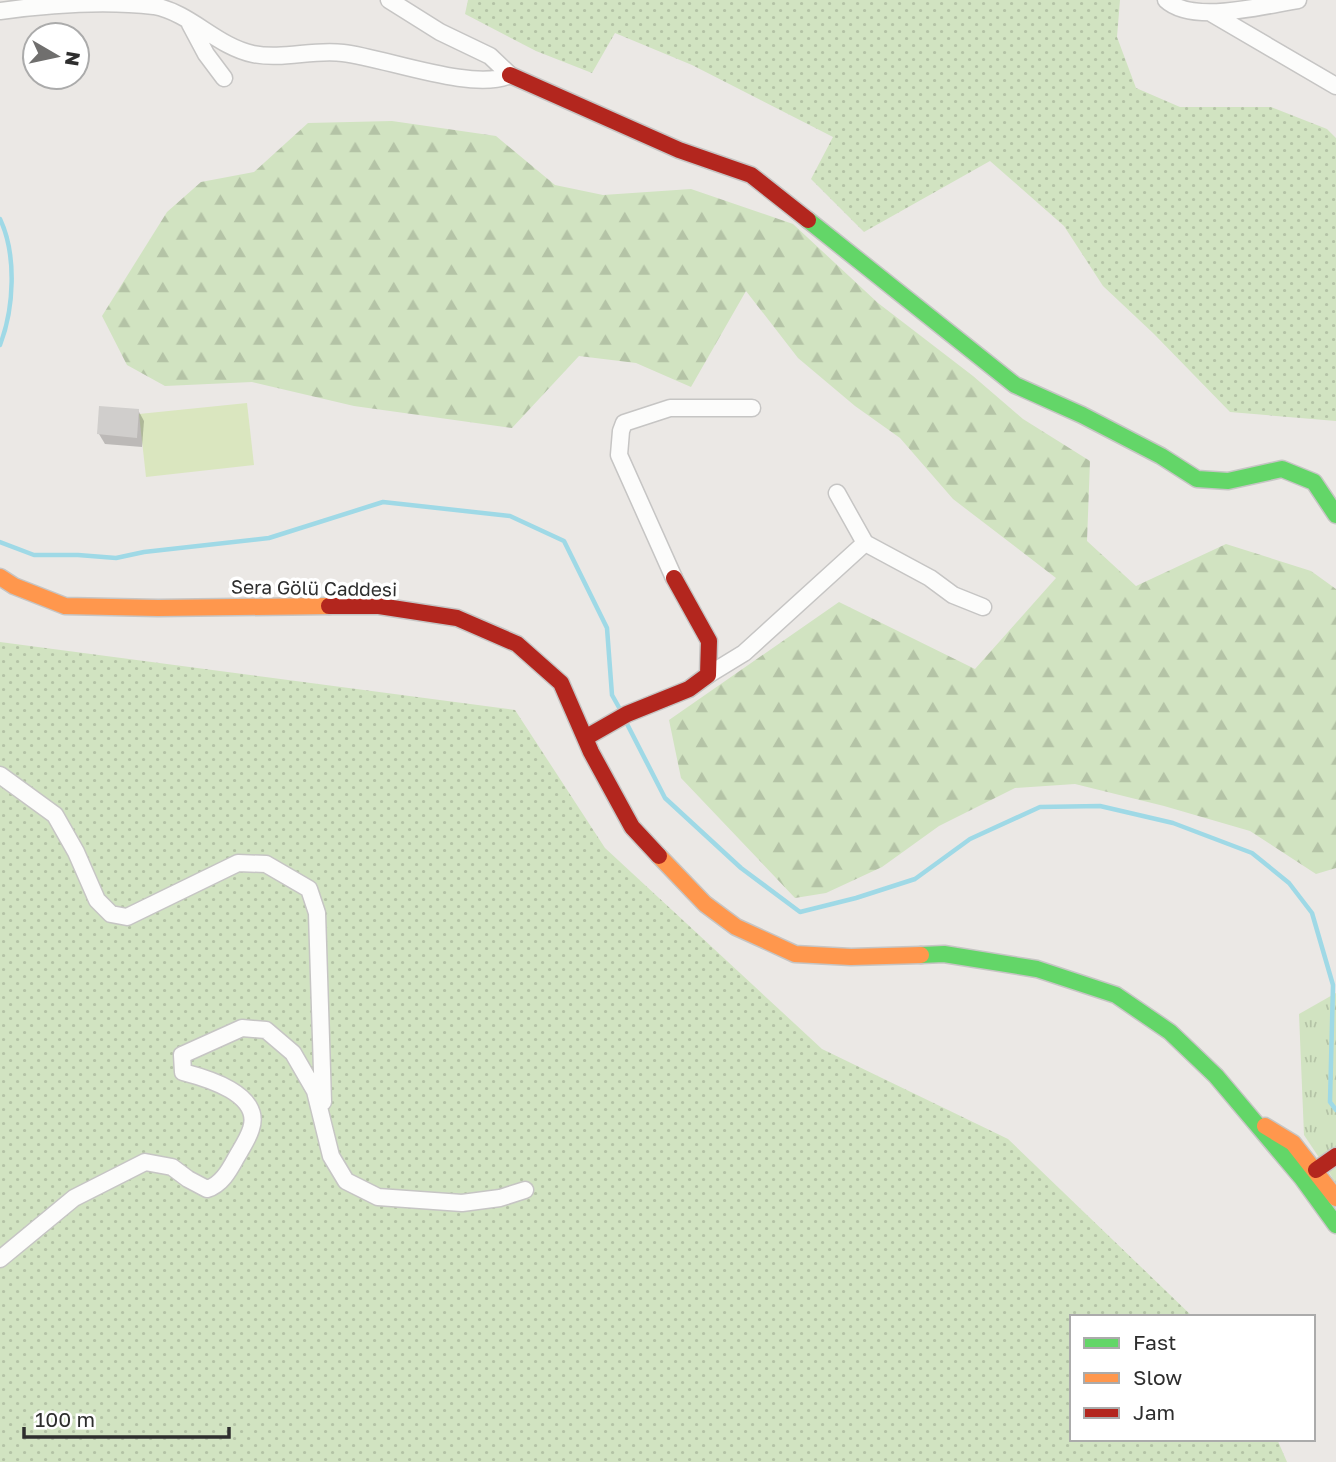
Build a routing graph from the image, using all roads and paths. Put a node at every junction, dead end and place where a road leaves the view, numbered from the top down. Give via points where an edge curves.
1 (389, 0) edge
2 (1166, 0) edge
3 (1298, 0) edge
4 (0, 11) edge
5 (1211, 13) junction
6 (188, 19) junction
7 (510, 75) junction
8 (224, 78) dead end
9 (1336, 86) edge
10 (752, 408) dead end
11 (837, 493) dead end
12 (1336, 515) edge
13 (865, 543) junction
14 (0, 577) edge
15 (674, 578) joint
16 (983, 607) dead end
17 (708, 675) junction
18 (585, 738) junction
19 (0, 775) edge
20 (1251, 1117) junction
21 (323, 1129) junction
22 (1334, 1158) edge
23 (1317, 1170) junction
24 (525, 1190) dead end
25 (1336, 1198) edge
26 (1336, 1225) edge
27 (0, 1259) edge

1 - 7 street via 490,56
2 - 5 street via 1174,7
3 - 5 street
4 - 6 street via 119,0 157,6
5 - 9 street
6 - 7 street via 208,35 251,54 342,52 453,76 498,81
6 - 8 street
7 - 12 main road via 679,150 751,175 1015,385 1082,415 1197,479 1228,481 1282,470 1314,482
10 - 15 street via 670,408 624,423 620,455
11 - 13 street
13 - 16 street via 953,595
13 - 17 street via 744,653
14 - 18 main road, Sera Gölü Caddesi via 65,606 379,606 457,618 517,644 561,683
15 - 17 main road via 709,641
17 - 18 main road via 685,692 604,724
18 - 20 main road, Sera Gölü Caddesi via 632,827 705,904 736,927 795,954 944,954 1037,969 1116,995 1170,1032
19 - 21 street via 55,814 97,900 111,914 127,917 238,863 266,864 309,889 317,914
20 - 23 main road via 1293,1143
20 - 26 main road, Sera Gölü Caddesi
21 - 24 street via 331,1156 346,1181 378,1197 462,1203
21 - 27 street via 315,1091 293,1053 266,1030 242,1028 182,1055 183,1072 233,1089 250,1107 253,1126 217,1186 207,1189 172,1167 145,1162 74,1198
22 - 23 main road
23 - 25 main road

